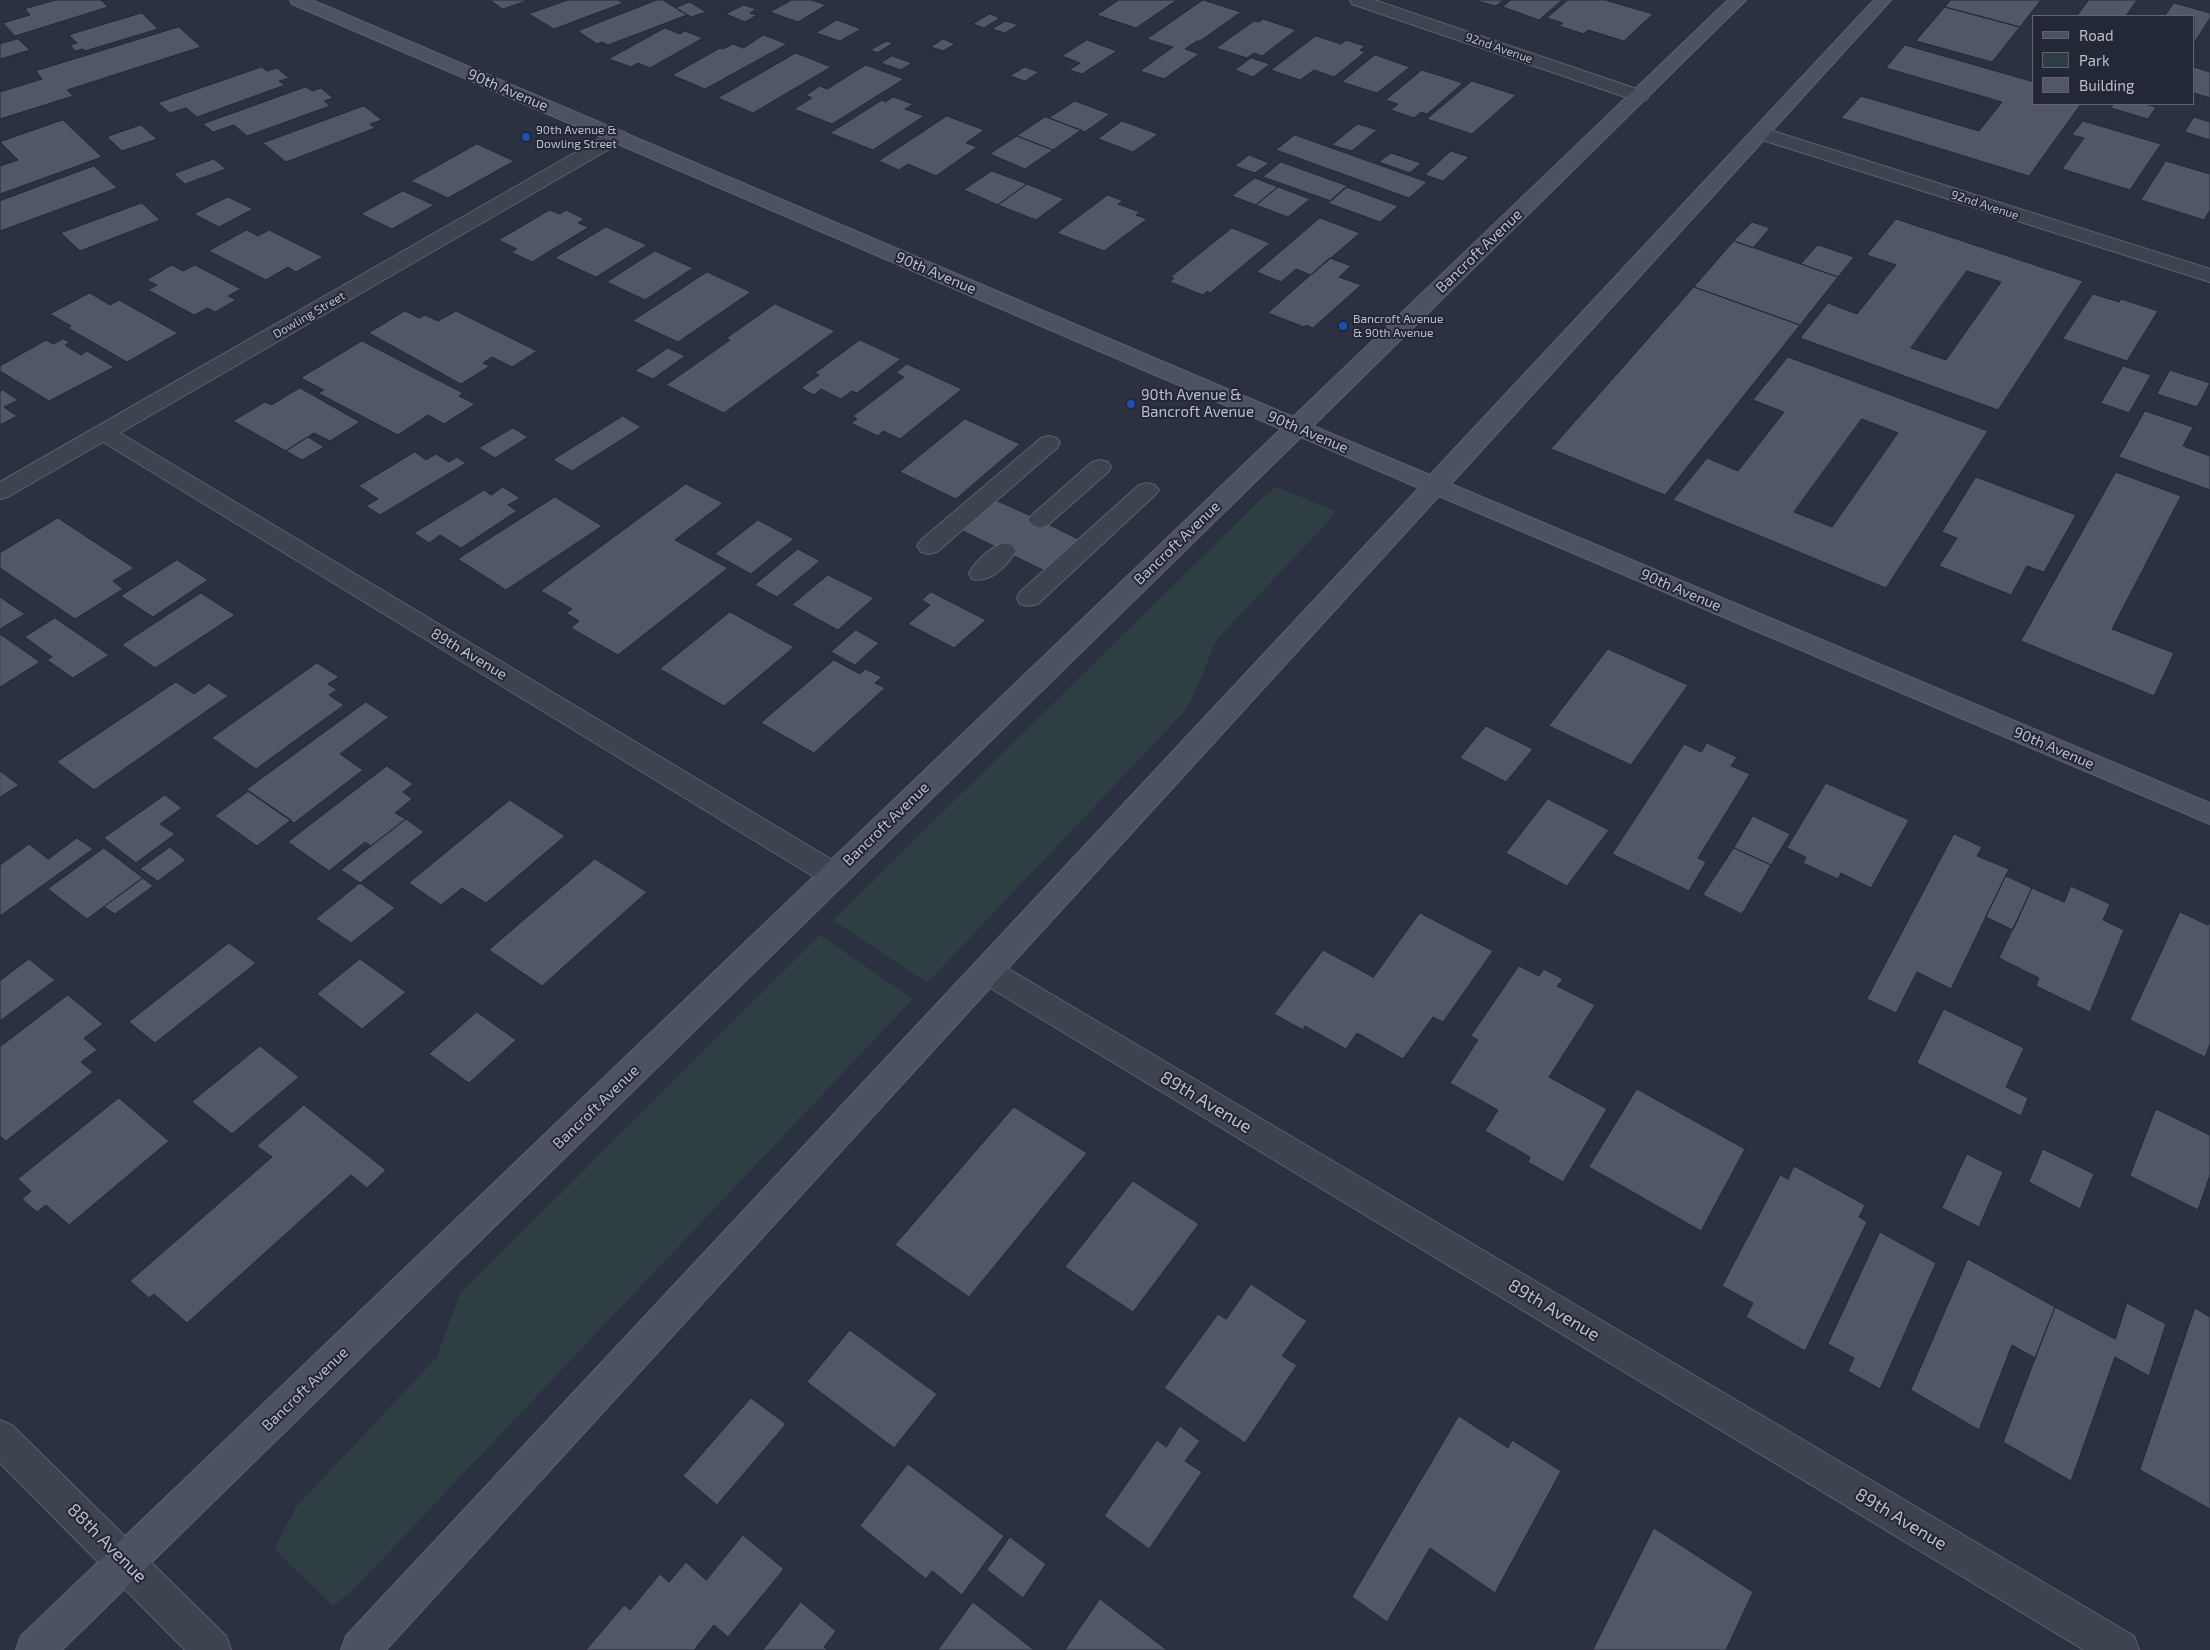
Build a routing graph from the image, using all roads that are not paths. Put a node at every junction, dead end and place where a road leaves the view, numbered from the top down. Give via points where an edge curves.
1 (298, 0) edge
2 (1358, 0) edge
3 (1738, 0) edge
4 (1883, 0) edge
5 (1640, 96) junction
6 (1760, 133) junction
7 (618, 136) junction
8 (2210, 276) edge
9 (1297, 427) junction
10 (104, 433) junction
11 (1049, 442) dead end
12 (1100, 467) dead end
13 (1435, 486) junction
14 (1147, 490) dead end
15 (0, 492) edge
16 (1040, 520) dead end
17 (929, 546) dead end
18 (1004, 551) dead end
19 (981, 573) dead end
20 (1029, 598) dead end
21 (2210, 814) edge
22 (834, 875) junction
23 (987, 971) junction
24 (0, 1438) edge
25 (126, 1562) junction
26 (35, 1650) edge
27 (212, 1650) edge
28 (360, 1650) edge
29 (2120, 1650) edge

1 - 7 main road, 90th Avenue
2 - 5 street, 92nd Avenue
3 - 5 main road, Bancroft Avenue
4 - 6 main road
5 - 9 main road, Bancroft Avenue
6 - 8 street, 92nd Avenue
6 - 13 main road
7 - 9 main road, 90th Avenue
7 - 10 street, Dowling Street
9 - 13 main road, 90th Avenue
9 - 22 main road, Bancroft Avenue
10 - 15 street, Dowling Street
10 - 22 street, 89th Avenue
11 - 17 street
12 - 16 street
13 - 21 main road, 90th Avenue
13 - 23 main road
14 - 20 street
18 - 19 street
22 - 25 main road, Bancroft Avenue
23 - 28 main road
23 - 29 street, 89th Avenue
24 - 25 street, 88th Avenue
25 - 26 main road, Bancroft Avenue
25 - 27 street, 88th Avenue

